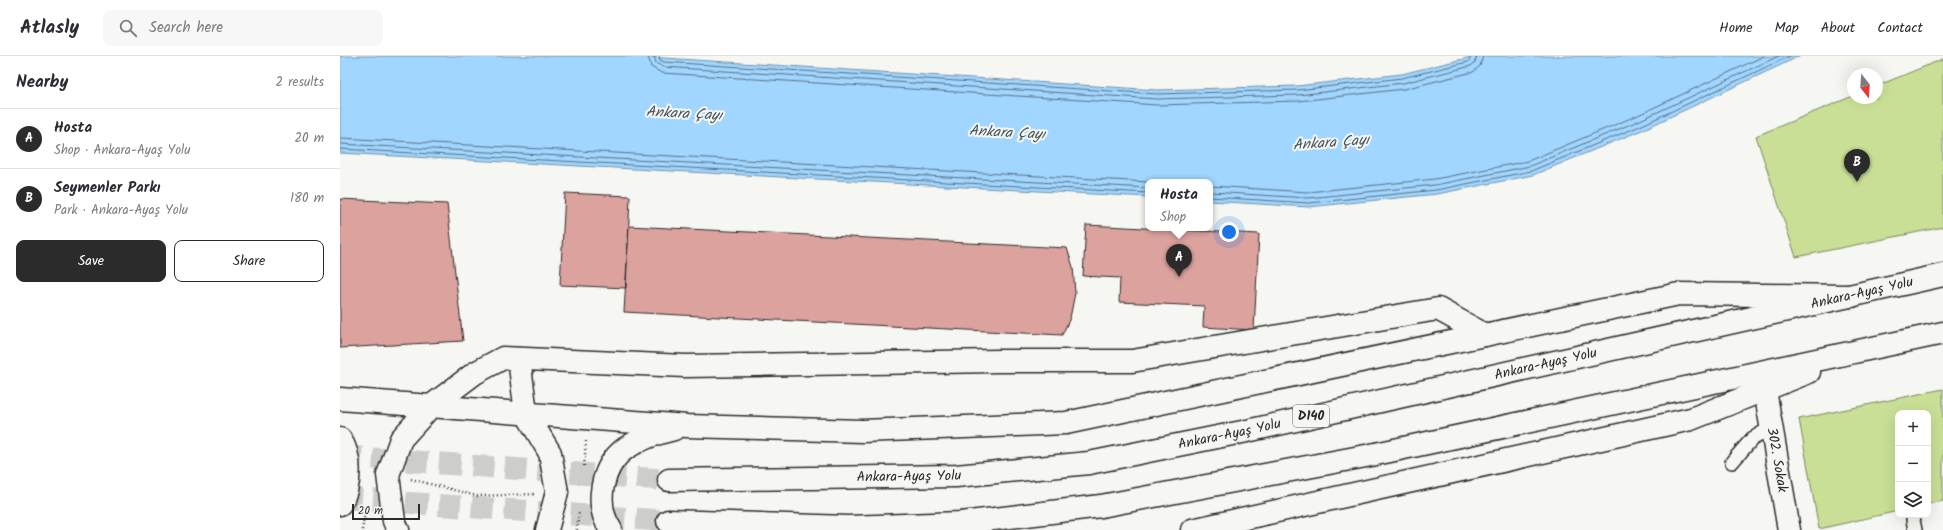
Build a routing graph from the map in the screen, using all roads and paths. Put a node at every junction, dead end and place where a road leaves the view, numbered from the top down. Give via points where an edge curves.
1 (1943, 275) edge
2 (1852, 296) junction
3 (1943, 333) edge
4 (1485, 335) junction
5 (1860, 350) junction
6 (520, 359) junction
7 (1765, 390) junction
8 (340, 399) edge
9 (431, 406) junction
10 (526, 413) junction
11 (687, 426) junction
12 (1771, 428) junction
13 (340, 439) edge
14 (1732, 462) dead end
15 (388, 475) junction
16 (669, 480) tunnel mouth
17 (542, 494) dead end
18 (340, 504) edge
19 (668, 521) tunnel mouth
20 (398, 530) edge
21 (547, 530) edge
22 (610, 530) edge
23 (1192, 530) edge
24 (1789, 530) edge

1 - 2 main road, Ankara-Ayaş Yolu / D140
2 - 4 main road via 1679,294
2 - 16 main road, Ankara-Ayaş Yolu / D140 via 1247,431 1090,463 956,476
3 - 5 main road
4 - 6 main road via 1438,309 1132,361 685,366
4 - 11 main road via 1066,423 862,431
5 - 7 main road
5 - 19 main road via 1371,455 1101,506 954,523 848,527
6 - 9 main road via 503,358 475,373
6 - 10 main road
7 - 12 main road, 302. Sokak
7 - 23 main road via 1691,419
8 - 9 main road
9 - 10 main road
9 - 15 main road via 401,439
10 - 11 main road
10 - 21 main road via 550,453 557,492
11 - 22 main road via 651,435 625,448 607,470 601,494 604,520
12 - 14 lane via 1752,439
12 - 24 main road, 302. Sokak
13 - 18 main road via 348,462 348,484
15 - 17 path via 477,496
15 - 20 main road via 394,521

